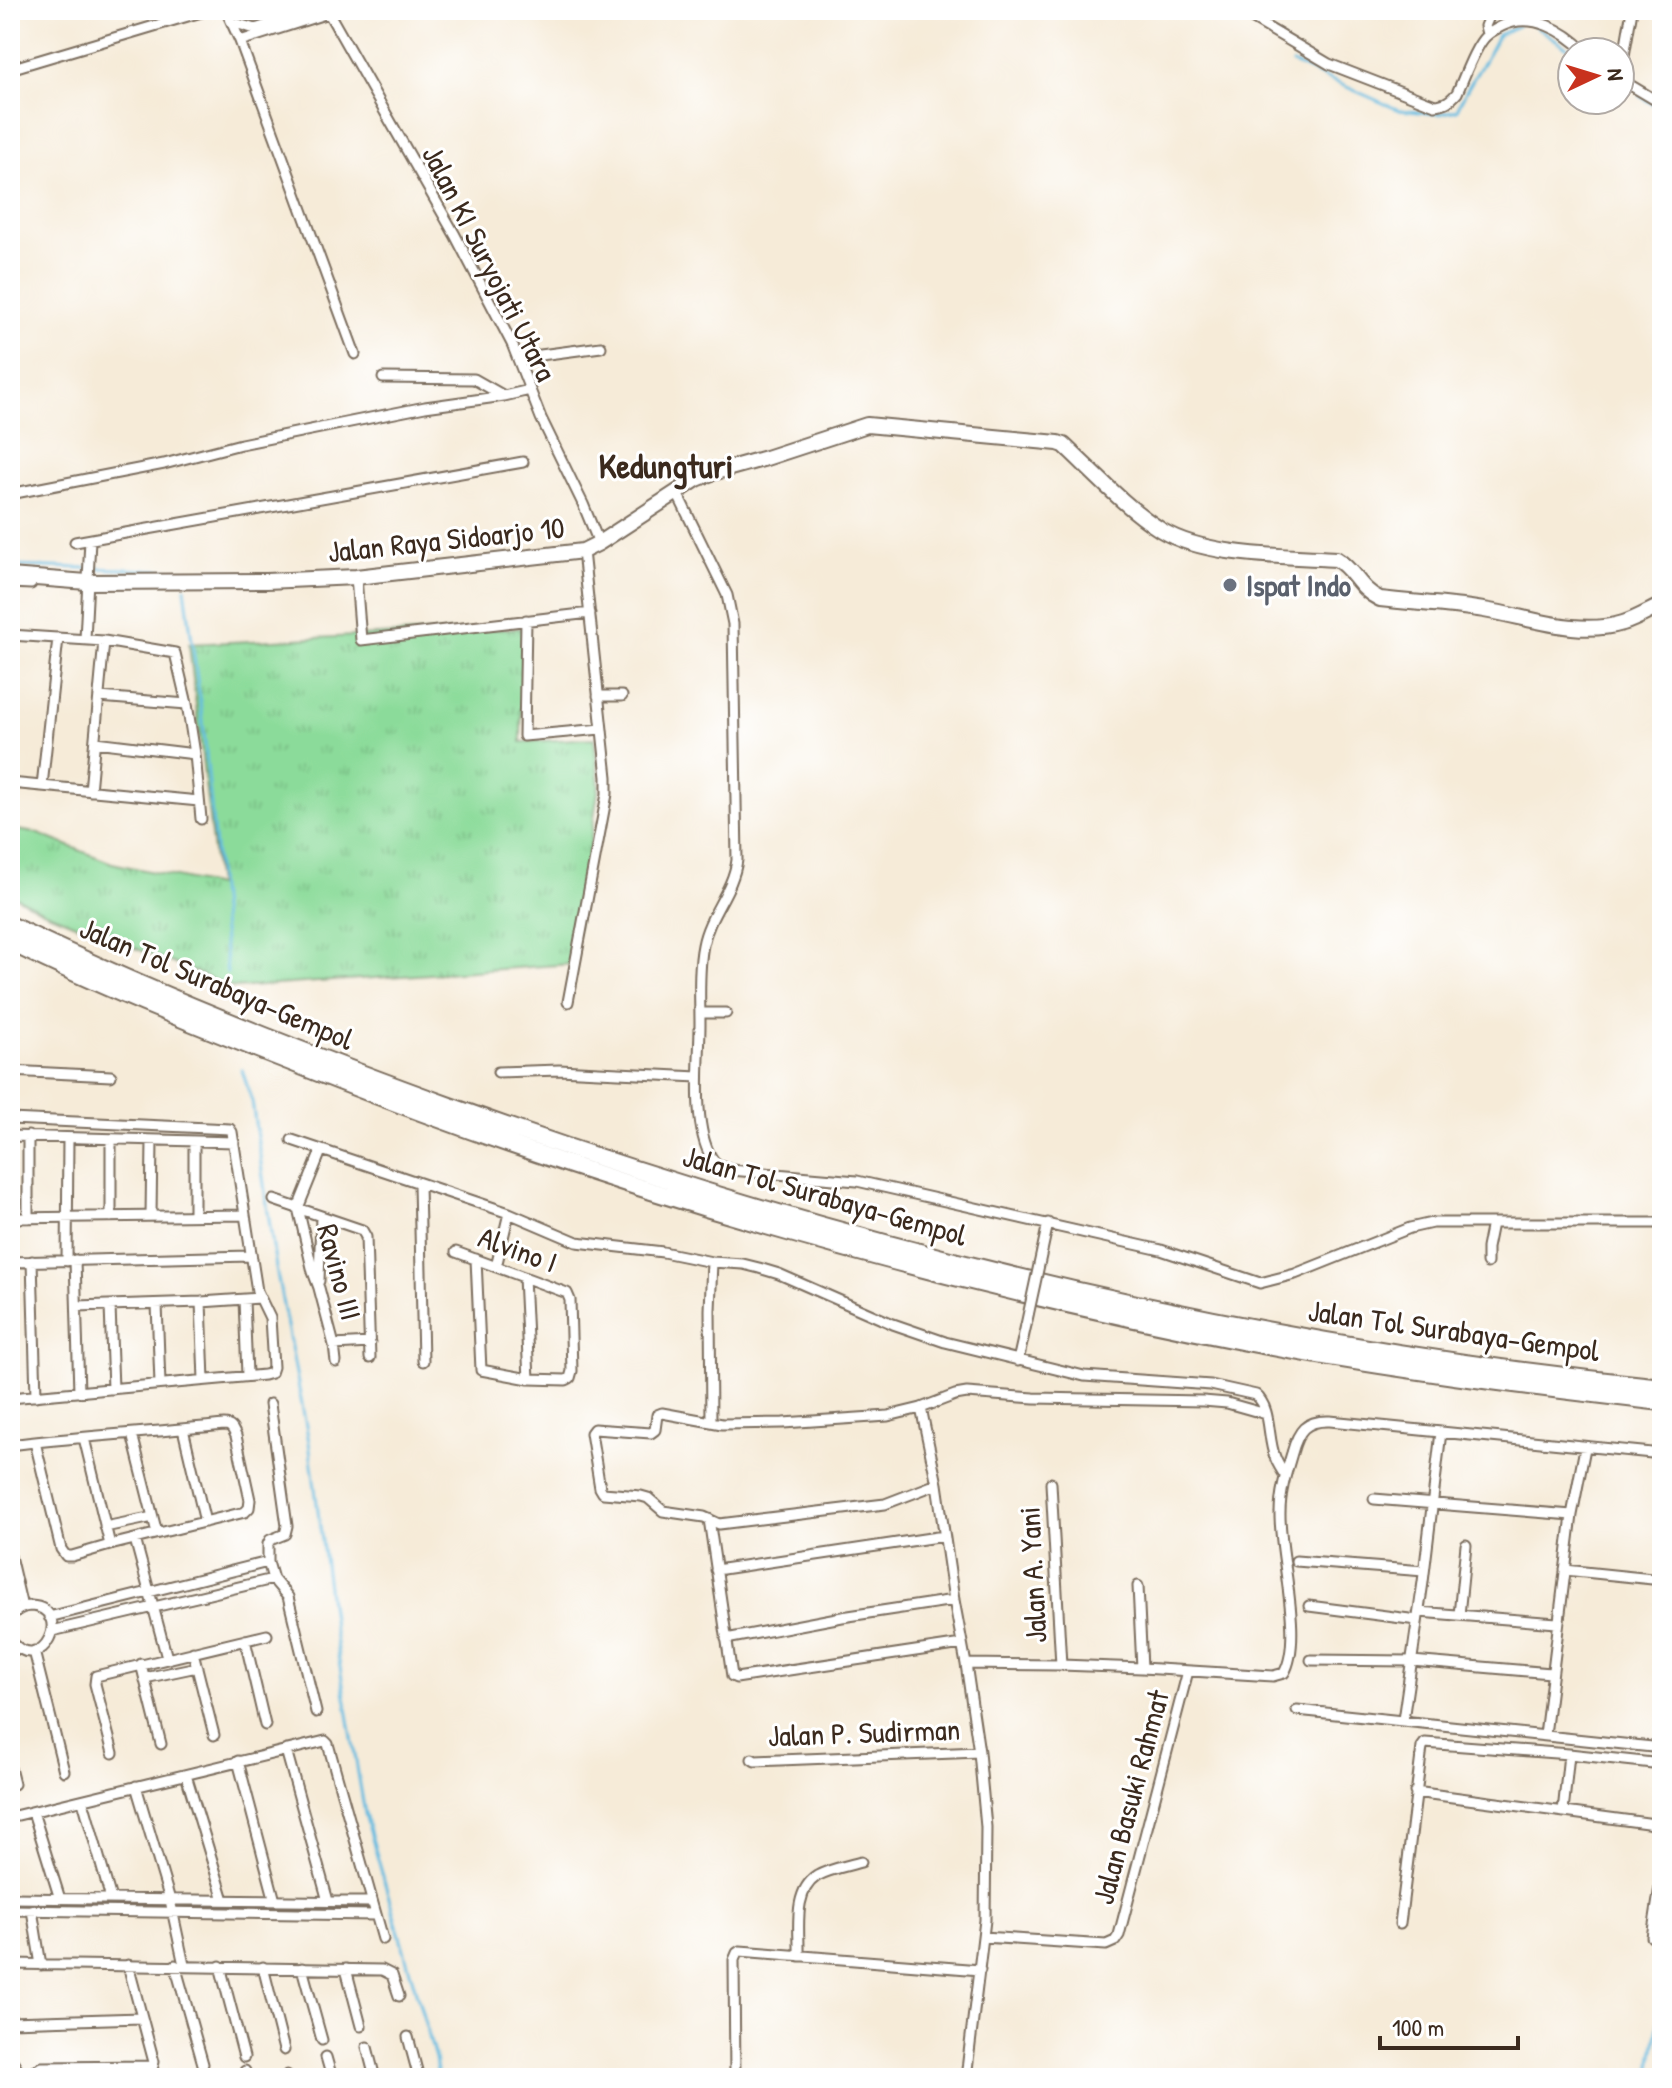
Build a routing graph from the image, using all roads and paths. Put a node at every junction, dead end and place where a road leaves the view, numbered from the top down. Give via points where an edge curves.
1 (208, 10) edge
2 (226, 10) edge
3 (315, 10) edge
4 (1238, 10) edge
5 (1492, 10) edge
6 (1632, 10) edge
7 (327, 11) edge
8 (232, 22) junction
9 (1487, 34) junction
10 (1569, 36) edge
11 (240, 41) junction
12 (10, 69) edge
13 (1662, 104) edge
14 (601, 347) dead end
15 (355, 354) dead end
16 (518, 358) junction
17 (383, 378) dead end
18 (530, 390) junction
19 (504, 396) junction
20 (523, 462) dead end
21 (677, 493) junction
22 (10, 494) edge
23 (90, 540) junction
24 (75, 542) dead end
25 (599, 543) junction
26 (583, 551) junction
27 (10, 576) edge
28 (356, 577) junction
29 (87, 582) junction
30 (10, 583) edge
31 (1662, 605) edge
32 (590, 613) junction
33 (526, 620) junction
34 (10, 635) edge
35 (58, 638) junction
36 (85, 639) junction
37 (104, 641) junction
38 (598, 696) junction
39 (622, 696) dead end
40 (99, 697) junction
41 (187, 704) junction
42 (601, 729) junction
43 (95, 742) junction
44 (195, 754) junction
45 (10, 783) edge
46 (42, 786) junction
47 (90, 791) junction
48 (199, 801) junction
49 (201, 819) dead end
50 (10, 925) edge
51 (10, 942) edge
52 (568, 1002) dead end
53 (700, 1013) junction
54 (726, 1013) dead end
55 (10, 1071) edge
56 (498, 1072) dead end
57 (111, 1076) dead end
58 (698, 1077) junction
59 (10, 1119) edge
60 (10, 1136) edge
61 (28, 1136) junction
62 (68, 1138) junction
63 (111, 1140) junction
64 (292, 1140) dead end
65 (152, 1141) junction
66 (194, 1142) junction
67 (234, 1142) junction
68 (321, 1151) junction
69 (419, 1184) junction
70 (274, 1200) dead end
71 (298, 1208) junction
72 (509, 1213) junction
73 (194, 1215) junction
74 (244, 1215) junction
75 (151, 1216) junction
76 (321, 1216) junction
77 (68, 1217) junction
78 (111, 1217) junction
79 (10, 1218) edge
80 (28, 1218) junction
81 (1048, 1223) junction
82 (1492, 1223) junction
83 (1662, 1223) edge
84 (456, 1252) dead end
85 (250, 1256) junction
86 (476, 1259) junction
87 (71, 1260) junction
88 (32, 1261) junction
89 (10, 1262) edge
90 (712, 1262) junction
91 (1487, 1263) dead end
92 (496, 1267) junction
93 (524, 1277) junction
94 (319, 1288) junction
95 (260, 1298) junction
96 (244, 1300) junction
97 (201, 1302) junction
98 (157, 1304) junction
99 (77, 1306) junction
100 (110, 1306) junction
101 (370, 1343) junction
102 (334, 1345) junction
103 (370, 1358) dead end
104 (423, 1361) dead end
105 (1018, 1361) junction
106 (336, 1362) dead end
107 (247, 1375) junction
108 (529, 1379) junction
109 (204, 1380) junction
110 (160, 1384) junction
111 (1662, 1387) edge
112 (113, 1389) junction
113 (79, 1392) junction
114 (36, 1396) junction
115 (10, 1398) edge
116 (1662, 1402) edge
117 (270, 1404) dead end
118 (921, 1408) junction
119 (1266, 1414) junction
120 (711, 1421) junction
121 (183, 1429) junction
122 (1441, 1432) junction
123 (132, 1434) junction
124 (84, 1438) junction
125 (35, 1442) junction
126 (18, 1444) dead end
127 (1585, 1448) junction
128 (1662, 1454) edge
129 (1284, 1474) junction
130 (1051, 1483) dead end
131 (937, 1484) junction
132 (1374, 1499) dead end
133 (1432, 1505) junction
134 (1572, 1515) junction
135 (153, 1517) junction
136 (709, 1519) junction
137 (205, 1522) junction
138 (105, 1527) junction
139 (157, 1533) junction
140 (944, 1536) junction
141 (135, 1539) junction
142 (110, 1545) junction
143 (1466, 1545) dead end
144 (10, 1556) edge
145 (1296, 1561) dead end
146 (268, 1562) junction
147 (716, 1570) junction
148 (1565, 1570) junction
149 (1424, 1571) junction
150 (273, 1579) junction
151 (1662, 1580) edge
152 (1138, 1586) dead end
153 (150, 1591) junction
154 (954, 1600) junction
155 (1309, 1606) dead end
156 (22, 1607) junction
157 (154, 1607) junction
158 (1459, 1615) junction
159 (1418, 1616) junction
160 (49, 1617) junction
161 (10, 1618) edge
162 (1557, 1623) junction
163 (52, 1631) junction
164 (267, 1635) dead end
165 (726, 1639) junction
166 (10, 1640) edge
167 (245, 1640) junction
168 (962, 1644) junction
169 (34, 1651) junction
170 (193, 1652) junction
171 (167, 1658) junction
172 (1311, 1660) dead end
173 (1412, 1661) junction
174 (141, 1664) junction
175 (966, 1664) junction
176 (1061, 1665) junction
177 (197, 1667) junction
178 (1142, 1668) junction
179 (1188, 1671) junction
180 (1551, 1673) junction
181 (145, 1678) junction
182 (1297, 1710) dead end
183 (316, 1712) dead end
184 (1403, 1720) junction
185 (265, 1725) dead end
186 (214, 1735) dead end
187 (1545, 1735) junction
188 (161, 1744) dead end
189 (1662, 1748) edge
190 (286, 1750) junction
191 (979, 1752) junction
192 (113, 1753) dead end
193 (1569, 1754) junction
194 (752, 1759) dead end
195 (238, 1761) junction
196 (1662, 1764) edge
197 (10, 1768) edge
198 (64, 1771) dead end
199 (186, 1775) junction
200 (14, 1784) dead end
201 (136, 1786) junction
202 (1415, 1792) junction
203 (83, 1801) junction
204 (33, 1812) junction
205 (1563, 1812) junction
206 (10, 1817) edge
207 (1662, 1825) edge
208 (861, 1862) dead end
209 (1662, 1874) edge
210 (10, 1898) edge
211 (60, 1899) junction
212 (111, 1899) junction
213 (170, 1900) junction
214 (224, 1900) junction
215 (275, 1901) junction
216 (328, 1901) junction
217 (372, 1902) junction
218 (10, 1910) edge
219 (32, 1910) junction
220 (173, 1912) junction
221 (376, 1915) junction
222 (1400, 1924) dead end
223 (983, 1937) junction
224 (1652, 1937) dead end
225 (383, 1939) dead end
226 (799, 1956) junction
227 (10, 1964) edge
228 (41, 1965) junction
229 (128, 1965) junction
230 (179, 1965) junction
231 (220, 1966) junction
232 (263, 1967) junction
233 (302, 1968) junction
234 (346, 1969) junction
235 (980, 1970) junction
236 (399, 1996) dead end
237 (141, 2018) junction
238 (10, 2022) edge
239 (361, 2026) dead end
240 (408, 2037) dead end
241 (322, 2040) dead end
242 (367, 2047) dead end
243 (284, 2050) dead end
244 (10, 2057) edge
245 (244, 2057) dead end
246 (326, 2057) dead end
247 (203, 2064) dead end
248 (24, 2078) edge
249 (332, 2078) edge
250 (375, 2078) edge
251 (419, 2078) edge
252 (740, 2078) edge
253 (966, 2078) edge

1 - 12 street
2 - 8 street
3 - 8 street via 255,29
4 - 9 street via 1329,64 1435,105 1448,103 1457,93
5 - 9 street
6 - 13 street via 1620,79
7 - 11 street
7 - 16 street, Jalan KI Suryojati Utara via 455,235
8 - 11 street
9 - 10 street via 1531,20
11 - 15 street
14 - 16 street
16 - 18 street, Jalan KI Suryojati Utara
17 - 19 street via 474,379
18 - 19 street
18 - 25 street, Jalan KI Suryojati Utara
19 - 22 street via 425,407
20 - 23 street
21 - 25 street, Jalan Raya Sidoarjo 10
21 - 31 street, Jalan Raya Sidoarjo 10 via 712,473 867,425 1058,443 1132,508 1180,539 1231,552 1336,559 1380,599 1463,606 1580,628 1623,623
21 - 53 street via 727,595 735,666 737,860 703,947
23 - 24 street
23 - 29 street
25 - 26 street, Jalan Raya Sidoarjo 10
26 - 28 street, Jalan Raya Sidoarjo 10
26 - 32 street
27 - 29 street, Jalan Raya Sidoarjo 10
28 - 29 street, Jalan Raya Sidoarjo 10
28 - 33 street via 361,640
29 - 30 street
29 - 36 street
32 - 33 street
32 - 38 street
33 - 42 street via 524,736
34 - 35 street
35 - 36 street
35 - 46 street
36 - 37 street
37 - 40 street
37 - 41 street via 175,653
38 - 39 street
38 - 42 street
40 - 41 street
40 - 43 street
41 - 44 street
42 - 52 street via 607,794
43 - 44 street
43 - 47 street
44 - 48 street
45 - 46 street
46 - 47 street
47 - 48 street
48 - 49 street
50 - 111 highway, Jalan Tol Surabaya–Gempol via 203,1011 399,1087 547,1141 832,1229 999,1273 1276,1331
51 - 116 highway, Jalan Tol Surabaya–Gempol via 217,1034 412,1110 577,1169 775,1230 913,1268 1254,1343
53 - 54 street
53 - 58 street
55 - 57 street
56 - 58 street
58 - 81 street via 701,1120 711,1159 718,1166 857,1181
59 - 67 street via 226,1127
60 - 61 street
61 - 62 street
61 - 80 street
62 - 63 street
62 - 77 street
63 - 65 street
63 - 78 street
64 - 68 street
65 - 66 street
65 - 75 street
66 - 67 street
66 - 73 street
67 - 74 street
68 - 69 street
68 - 71 street, Ravino III
69 - 72 street
69 - 104 street
70 - 71 street
71 - 76 street
71 - 94 street, Ravino III
72 - 90 street via 593,1246
72 - 92 street
73 - 74 street
73 - 75 street
74 - 85 street
75 - 78 street
76 - 94 street
76 - 101 street via 365,1234
77 - 78 street
77 - 80 street
77 - 87 street
79 - 80 street
81 - 82 street via 1161,1250 1260,1283 1421,1225
81 - 105 street, bridge
82 - 83 street
82 - 91 street
84 - 86 street, Alvino I
85 - 87 street
85 - 95 street
86 - 92 street, Alvino I
86 - 108 street via 480,1368
87 - 88 street
87 - 99 street
88 - 89 street
88 - 114 street
90 - 105 street via 769,1271 893,1324
90 - 120 street
92 - 93 street, Alvino I
93 - 108 street
93 - 108 street, Alvino I via 564,1291 570,1300 571,1376
94 - 102 street, Ravino III
95 - 96 street
95 - 107 street via 270,1318 273,1371
96 - 97 street
96 - 107 street
97 - 98 street
97 - 109 street
98 - 100 street
98 - 110 street
99 - 100 street
99 - 113 street
100 - 112 street
101 - 102 street
101 - 103 street
102 - 106 street, Ravino III
105 - 119 street via 1084,1376 1246,1392 1260,1398
107 - 109 street
109 - 110 street
110 - 112 street
112 - 113 street
113 - 114 street
114 - 115 street
117 - 146 street via 287,1526 285,1534 270,1540
118 - 119 street via 977,1393 1203,1401
118 - 120 street via 888,1416 783,1423
118 - 131 street
119 - 129 street via 1274,1455
120 - 136 street via 662,1413 651,1433 591,1433 603,1493 641,1496 663,1511
121 - 123 street
121 - 137 street
121 - 137 street via 228,1425 236,1436 249,1508
122 - 127 street
122 - 129 street via 1315,1422 1295,1441
122 - 133 street
123 - 124 street
123 - 135 street
124 - 125 street
124 - 138 street
125 - 126 street
125 - 142 street via 63,1554
127 - 128 street
127 - 134 street
129 - 179 street via 1279,1511 1291,1610 1288,1666 1278,1675
130 - 176 street, Jalan A. Yani
131 - 136 street via 871,1506 719,1524
131 - 140 street
132 - 133 street
133 - 134 street
133 - 149 street
134 - 148 street
135 - 138 street
135 - 139 street
136 - 147 street
137 - 139 street
138 - 142 street
139 - 141 street
140 - 147 street
140 - 154 street
141 - 142 street
141 - 153 street
143 - 158 street
144 - 156 street
145 - 149 street
146 - 150 street
146 - 153 street
147 - 165 street
148 - 151 street
148 - 162 street
149 - 159 street
150 - 157 street
150 - 183 street via 288,1597
152 - 178 street
153 - 157 street
153 - 160 street
154 - 165 street
154 - 168 street
155 - 159 street
156 - 160 street via 40,1608
156 - 161 street
157 - 163 street
157 - 171 street
158 - 159 street
158 - 162 street
159 - 173 street
160 - 163 street
162 - 180 street
163 - 169 street via 45,1646
164 - 167 street
165 - 168 street via 736,1678
166 - 169 street
167 - 170 street
167 - 185 street
168 - 175 street
169 - 198 street
170 - 171 street
170 - 177 street
171 - 174 street
172 - 173 street
173 - 180 street
173 - 184 street
174 - 181 street
174 - 192 street via 95,1679
175 - 176 street
175 - 191 street
176 - 178 street
177 - 181 street
177 - 186 street
178 - 179 street
179 - 223 street, Jalan Basuki Rahmat via 1115,1941 1106,1945
180 - 187 street
181 - 188 street
182 - 184 street
184 - 187 street
187 - 189 street
190 - 195 street
190 - 216 street
190 - 217 street via 328,1744
191 - 194 street, Jalan P. Sudirman
191 - 223 street via 986,1827
193 - 196 street
193 - 202 street via 1428,1741 1422,1747
193 - 205 street
195 - 199 street
195 - 215 street
197 - 200 street
199 - 201 street
199 - 214 street
201 - 203 street
201 - 213 street
202 - 205 street
202 - 222 street
203 - 204 street
203 - 212 street
204 - 206 street
204 - 211 street
205 - 207 street
208 - 226 street via 819,1875 803,1893
209 - 224 street
210 - 211 street
211 - 212 street
212 - 213 street
213 - 214 street
213 - 220 street
214 - 215 street
215 - 216 street
216 - 217 street
217 - 221 street
218 - 219 street
219 - 220 street
219 - 228 street
220 - 221 street
220 - 230 street
221 - 225 street
223 - 235 street
226 - 235 street
226 - 252 street via 737,1953 735,2077
227 - 228 street
228 - 229 street
229 - 230 street
229 - 237 street
230 - 231 street
230 - 247 street
231 - 232 street
231 - 245 street
232 - 233 street
232 - 243 street
233 - 234 street
233 - 241 street
234 - 236 street via 389,1972
234 - 239 street
235 - 253 street
237 - 238 street
237 - 248 street via 152,2067 41,2067
240 - 251 street
242 - 250 street
244 - 248 street
246 - 249 street

